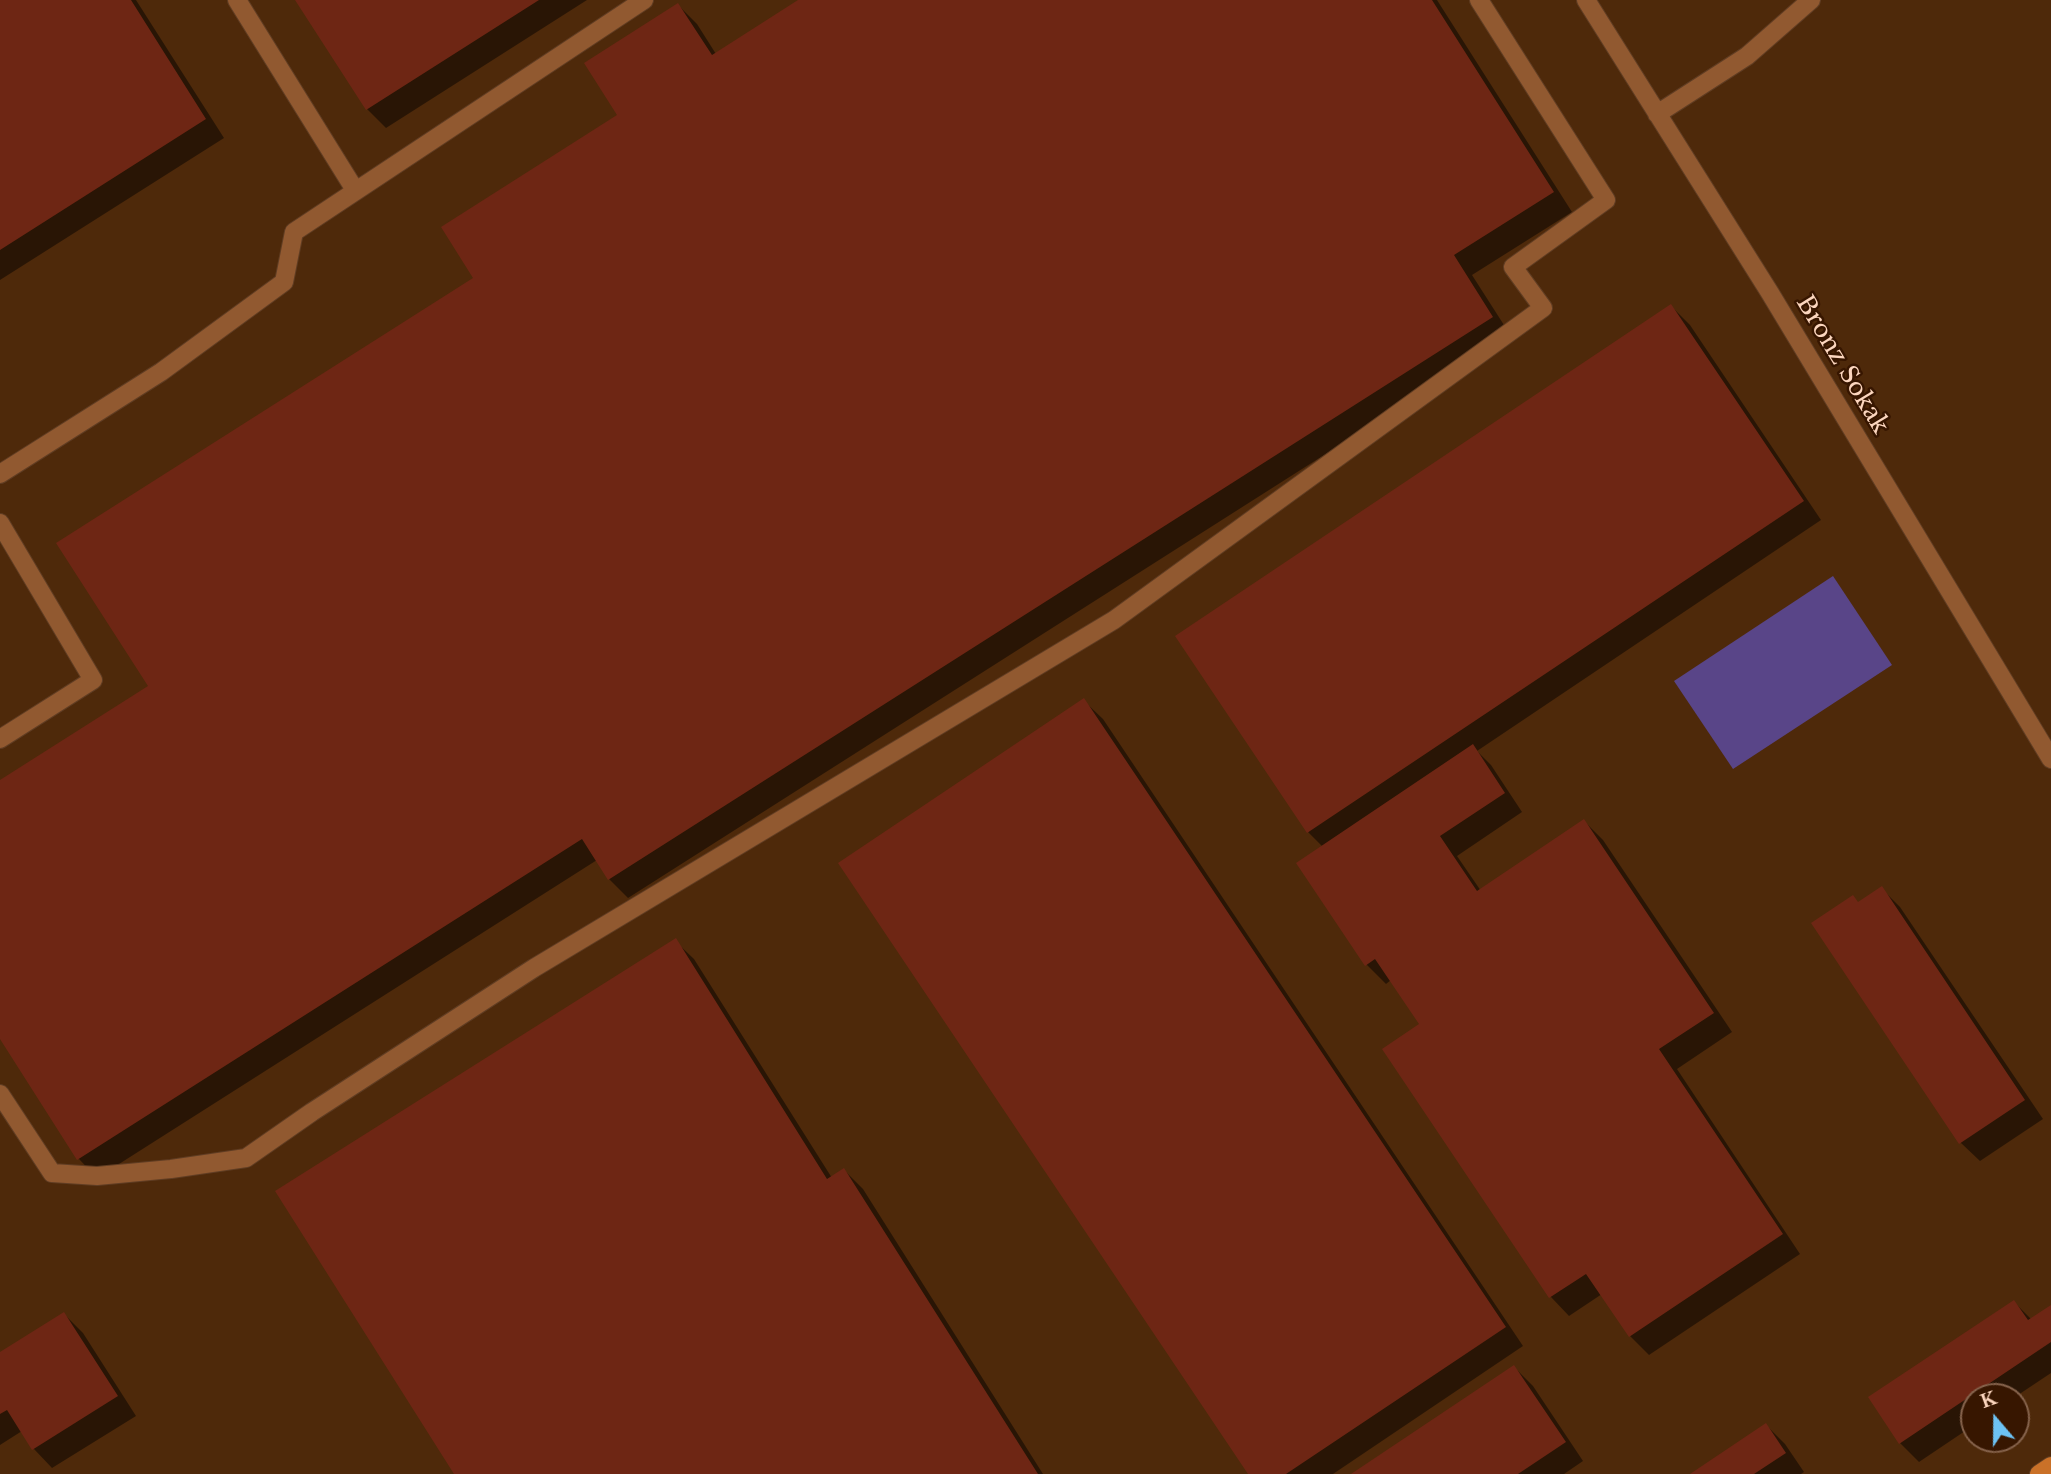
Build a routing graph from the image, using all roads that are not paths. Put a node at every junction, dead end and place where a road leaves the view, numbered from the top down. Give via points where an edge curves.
1 (237, 0) edge
2 (644, 0) edge
3 (1479, 0) edge
4 (1586, 0) edge
5 (1811, 0) edge
6 (1657, 114) junction
7 (355, 190) junction
8 (0, 474) edge
9 (0, 523) edge
10 (0, 739) edge
11 (2050, 755) edge
12 (0, 1094) edge
13 (2051, 1466) edge
14 (2039, 1474) edge

1 - 7 street
2 - 7 street
3 - 12 street via 1606,200 1513,267 1543,309 1114,620 534,968 246,1158 97,1176 52,1173
4 - 6 street, Bronz Sokak
5 - 6 street via 1747,56
6 - 11 street, Bronz Sokak
7 - 8 street via 294,232 284,282 161,372
9 - 10 street via 93,680
13 - 14 main road

